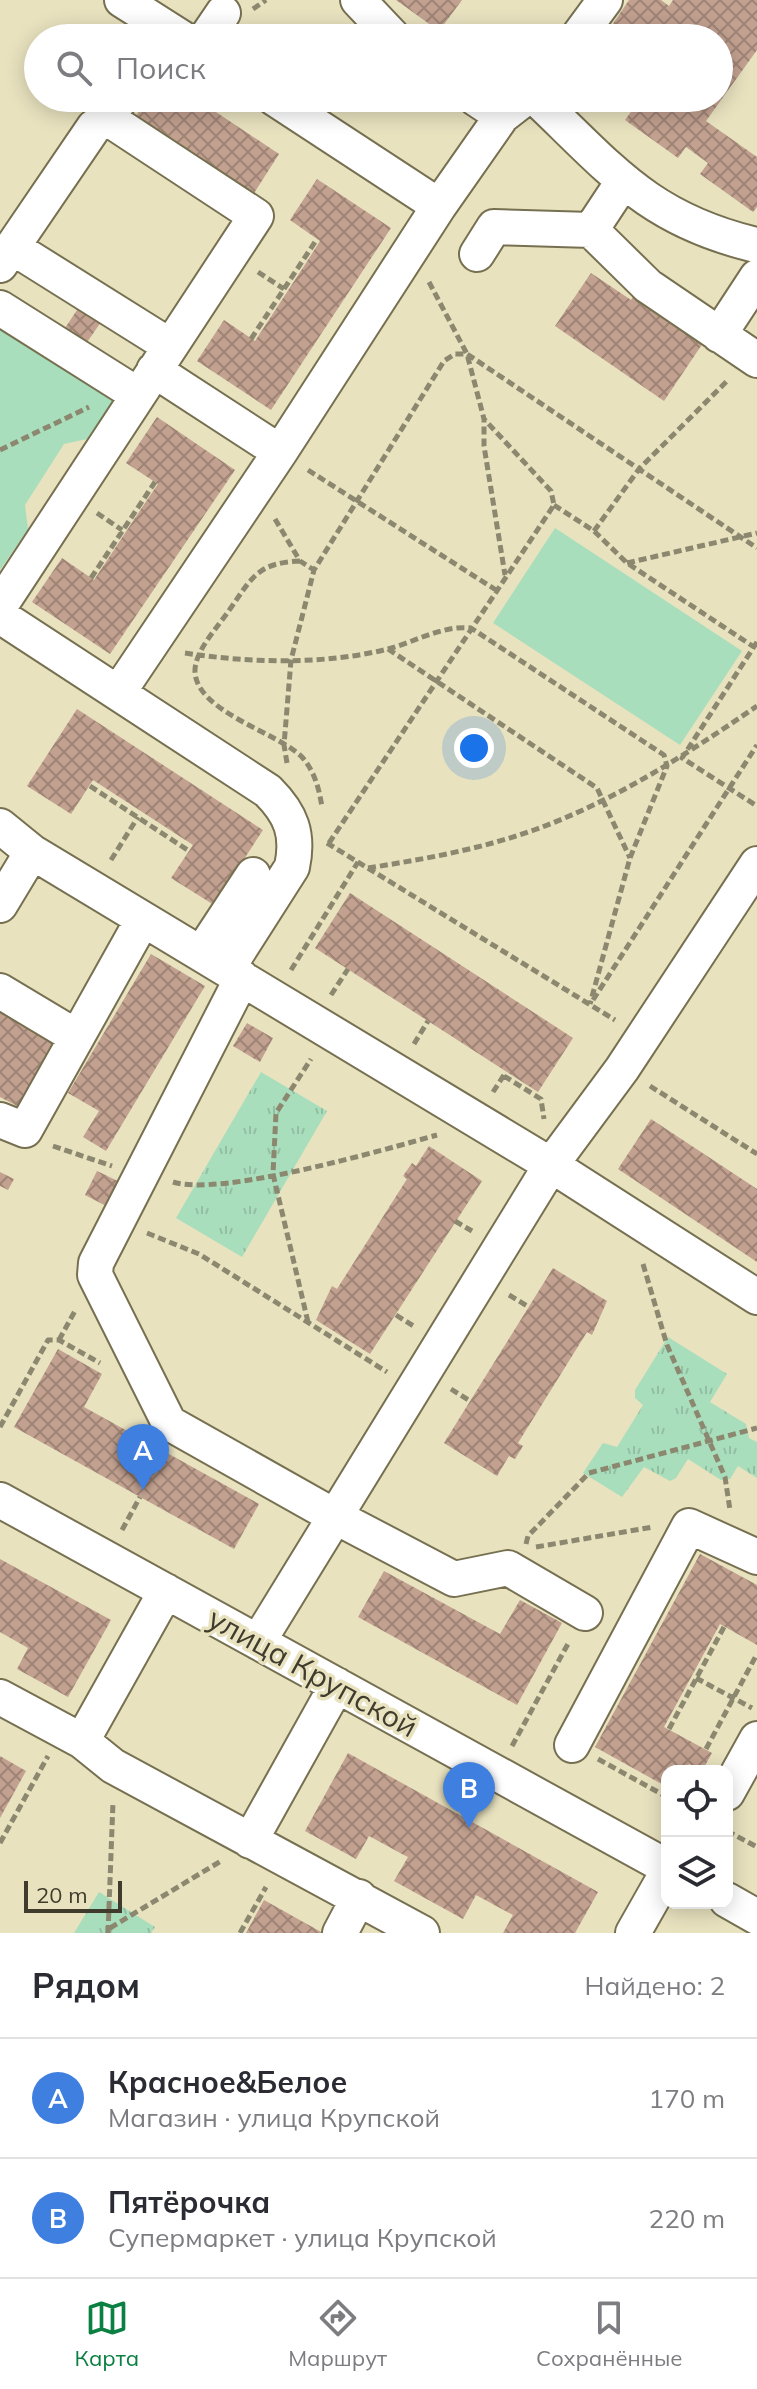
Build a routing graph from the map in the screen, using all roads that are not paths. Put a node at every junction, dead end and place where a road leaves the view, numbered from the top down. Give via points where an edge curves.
1 (122, 0) edge
2 (358, 0) edge
3 (605, 0) edge
4 (160, 24) edge
5 (381, 24) edge
6 (587, 24) edge
7 (110, 112) edge
8 (119, 112) edge
9 (295, 112) edge
10 (496, 112) edge
11 (550, 112) edge
12 (622, 183) junction
13 (439, 206) junction
14 (591, 230) junction
15 (752, 244) dead end
16 (477, 254) dead end
17 (6, 256) edge
18 (757, 277) edge
19 (0, 308) edge
20 (719, 335) junction
21 (754, 358) edge
22 (147, 375) junction
23 (280, 452) junction
24 (0, 606) edge
25 (0, 616) edge
26 (118, 693) junction
27 (0, 826) edge
28 (32, 852) junction
29 (757, 864) edge
30 (253, 875) dead end
31 (0, 905) edge
32 (143, 919) junction
33 (223, 967) junction
34 (0, 991) edge
35 (75, 1036) junction
36 (12, 1125) edge
37 (551, 1165) junction
38 (757, 1297) edge
39 (0, 1500) edge
40 (334, 1516) junction
41 (757, 1557) edge
42 (166, 1591) junction
43 (585, 1613) road end
44 (258, 1642) junction
45 (337, 1685) junction
46 (0, 1697) edge
47 (72, 1736) junction
48 (757, 1739) edge
49 (572, 1745) road end
50 (733, 1782) edge
51 (250, 1841) junction
52 (661, 1867) edge
53 (661, 1881) edge
54 (359, 1897) junction
55 (733, 1903) edge
56 (757, 1917) edge
57 (340, 1933) edge
58 (422, 1933) edge
59 (633, 1933) edge

1 - 4 street
2 - 5 street
3 - 6 street
7 - 17 street via 94,127
8 - 22 street via 256,216
9 - 13 street
10 - 13 street
11 - 12 street
12 - 14 street
12 - 15 street via 710,233
13 - 23 street
14 - 16 street via 494,227
14 - 20 street via 648,286
17 - 22 street
18 - 20 street
19 - 22 street
20 - 21 street
22 - 23 street
22 - 24 street
23 - 26 street
25 - 26 street
26 - 33 street via 307,821 292,867
27 - 28 street
28 - 31 street
28 - 32 street
29 - 37 street via 622,1069
30 - 33 street
32 - 33 street
32 - 35 street
33 - 37 street
33 - 40 street via 95,1275 169,1423
34 - 35 street
35 - 36 street
37 - 38 street
37 - 40 street
39 - 42 street, улица Крупской
40 - 43 street via 454,1579 508,1568
40 - 44 street
41 - 49 street via 689,1526
42 - 44 street, улица Крупской
42 - 47 street
44 - 45 street, улица Крупской
45 - 51 street
45 - 52 street, улица Крупской
46 - 47 street
47 - 51 street via 113,1766
48 - 50 street
51 - 54 street
53 - 59 street
54 - 57 street
54 - 58 street
55 - 56 street

